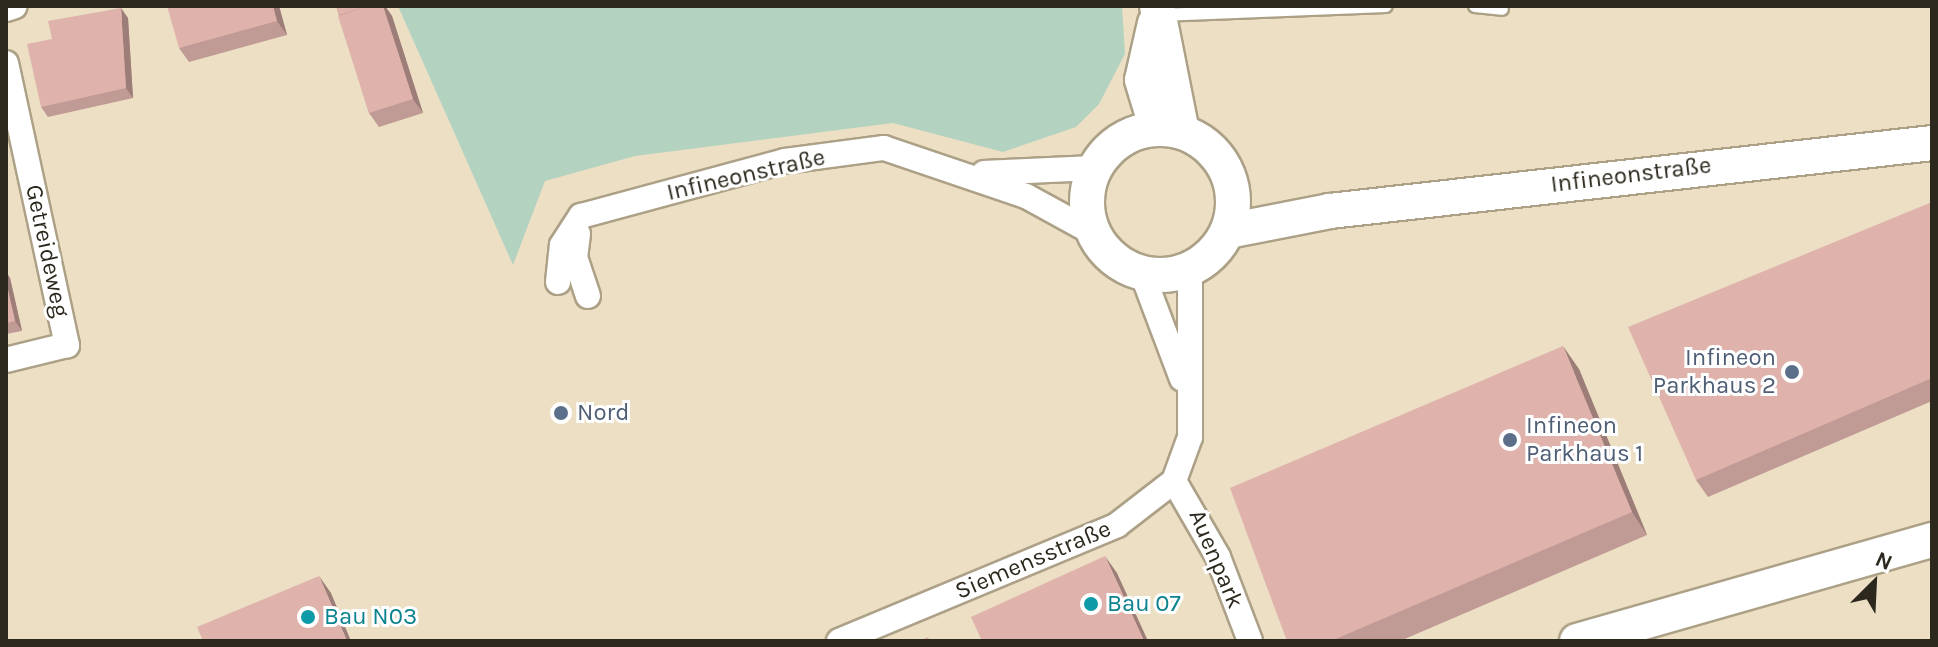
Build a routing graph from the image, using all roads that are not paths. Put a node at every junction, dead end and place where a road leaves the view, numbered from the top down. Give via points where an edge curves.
1 (15, 6) edge
2 (1386, 6) edge
3 (1475, 6) edge
4 (6, 9) edge
5 (1502, 9) dead end
6 (1157, 11) edge
7 (6, 63) edge
8 (1169, 130) junction
9 (1932, 143) edge
10 (1093, 168) junction
11 (956, 172) junction
12 (1232, 214) junction
13 (581, 216) junction
14 (1088, 230) junction
15 (1190, 267) junction
16 (1142, 273) junction
17 (558, 282) dead end
18 (588, 296) dead end
19 (6, 360) edge
20 (1187, 389) junction
21 (1174, 481) junction
22 (1932, 540) edge
23 (839, 641) edge
24 (1250, 641) edge
25 (1577, 641) edge

1 - 4 street
2 - 6 lane
3 - 5 lane
6 - 8 street via 1142,80
7 - 19 street, Getreideweg via 67,345
8 - 10 street via 1133,136
8 - 12 street via 1220,156
9 - 12 street, Infineonstraße via 1330,211
10 - 11 street, Infineonstraße
10 - 14 street
11 - 13 street, Infineonstraße via 884,148 785,161
11 - 14 street, Infineonstraße via 1026,196
12 - 15 street
13 - 17 street via 562,245
13 - 18 street via 575,257
14 - 16 street via 1100,247
15 - 16 street
15 - 20 street
16 - 20 street
20 - 21 street via 1190,437
21 - 23 street, Siemensstraße via 1117,525
21 - 24 street, Auenpark via 1218,557
22 - 25 street

